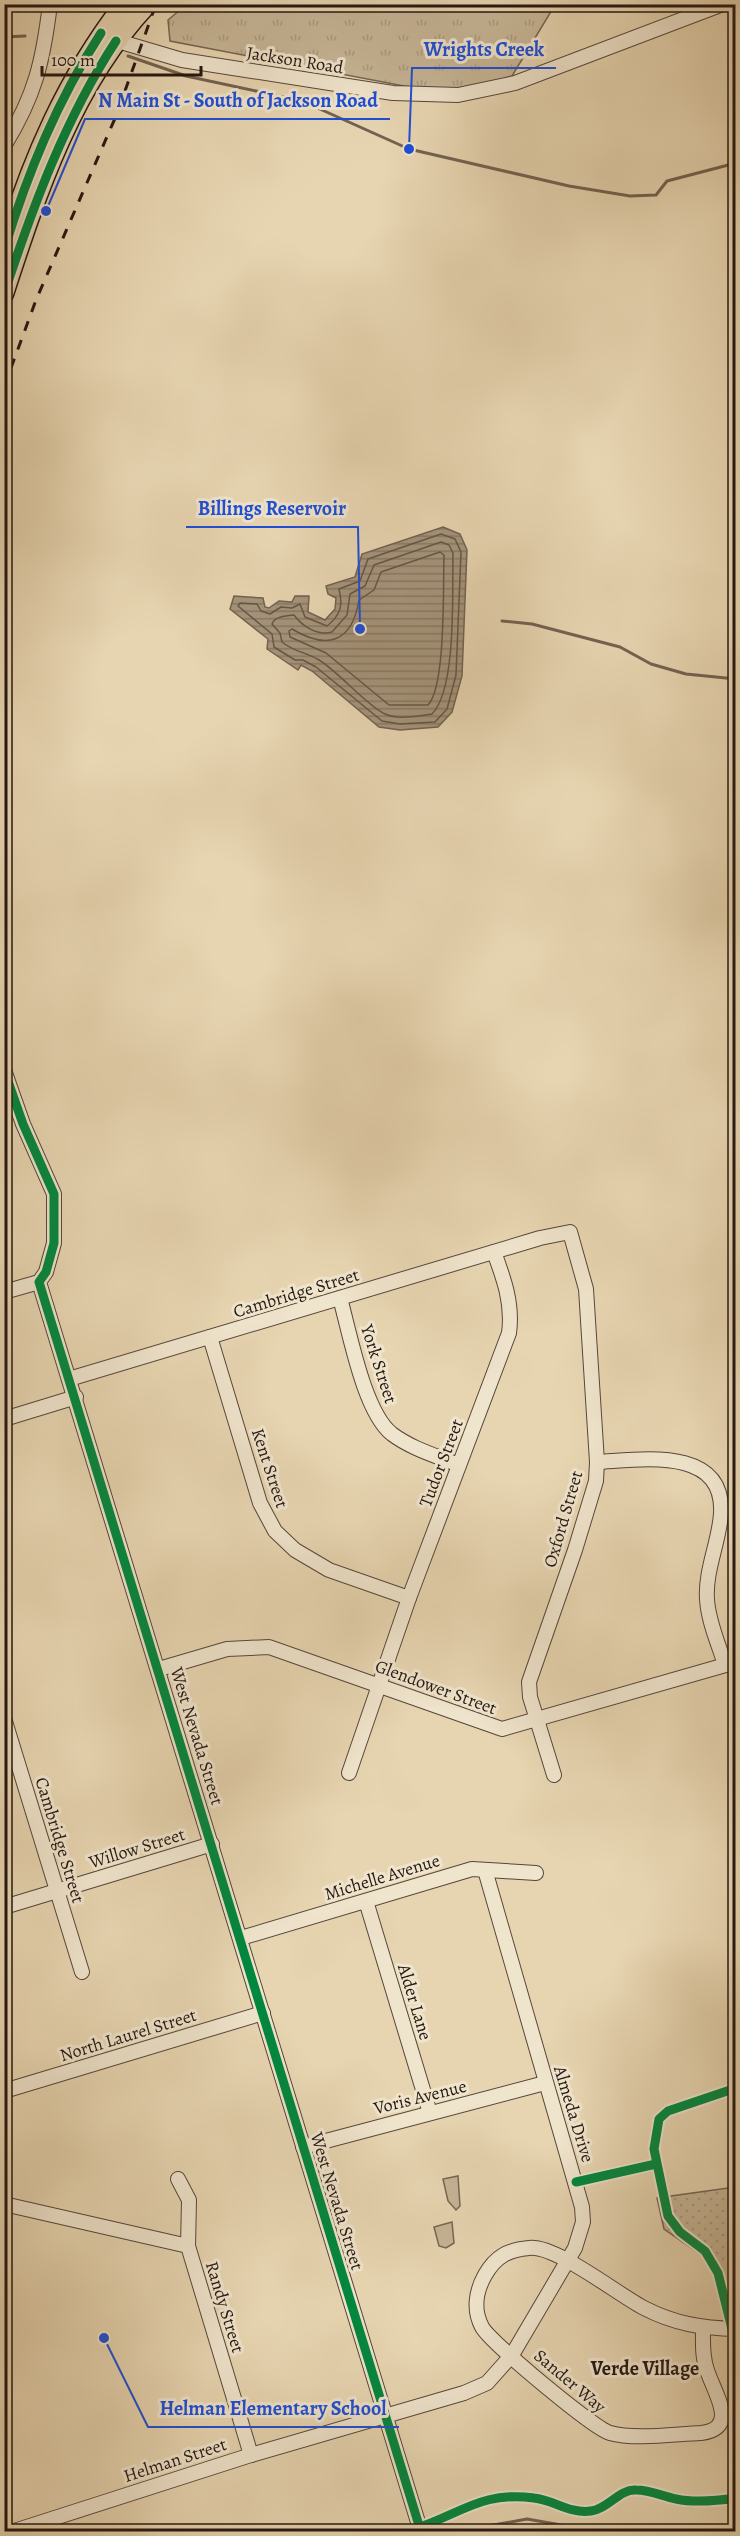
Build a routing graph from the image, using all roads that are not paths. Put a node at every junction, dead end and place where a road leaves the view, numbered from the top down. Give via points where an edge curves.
1 (50, 4) edge
2 (124, 4) edge
3 (148, 4) edge
4 (723, 4) edge
5 (109, 37) junction
6 (4, 146) edge
7 (16, 217) edge
8 (4, 250) edge
9 (4, 294) edge
10 (4, 1070) edge
11 (532, 1240) joint
12 (494, 1252) junction
13 (39, 1282) junction
14 (4, 1292) edge
15 (340, 1298) junction
16 (210, 1337) junction
17 (69, 1379) junction
18 (76, 1397) junction
19 (4, 1419) edge
20 (597, 1462) junction
21 (459, 1465) junction
22 (409, 1598) junction
23 (730, 1664) edge
24 (159, 1669) junction
25 (379, 1686) junction
26 (4, 1718) edge
27 (537, 1720) junction
28 (349, 1773) dead end
29 (554, 1775) dead end
30 (212, 1844) junction
31 (485, 1870) junction
32 (536, 1873) dead end
33 (57, 1892) junction
34 (366, 1901) junction
35 (4, 1907) edge
36 (241, 1938) junction
37 (82, 1972) dead end
38 (263, 2013) junction
39 (545, 2083) junction
40 (4, 2091) edge
41 (430, 2113) junction
42 (303, 2147) junction
43 (178, 2179) dead end
44 (4, 2204) edge
45 (189, 2246) junction
46 (567, 2262) junction
47 (702, 2329) junction
48 (735, 2329) edge
49 (512, 2355) junction
50 (384, 2416) junction
51 (251, 2455) junction
52 (11, 2532) edge
53 (421, 2532) edge

1 - 6 street via 40,70
2 - 5 main road
3 - 5 main road
4 - 5 street, Jackson Road via 515,83 458,95 393,93 221,67 182,60
5 - 7 main road via 55,111
7 - 8 main road
7 - 9 main road
10 - 13 street via 54,1194 54,1243
11 - 12 street, Cambridge Street
11 - 20 street, Oxford Street via 570,1232 579,1256 586,1289
12 - 15 street, Cambridge Street
12 - 21 street, Tudor Street via 508,1292 509,1333
13 - 14 street
13 - 17 street, West Nevada Street
15 - 16 street, Cambridge Street
15 - 21 street, York Street via 368,1395 385,1428 421,1450
16 - 17 street, Cambridge Street
16 - 22 street, Kent Street via 260,1503 274,1531 295,1550 328,1570
17 - 18 street, West Nevada Street
18 - 19 street
18 - 24 street, West Nevada Street
20 - 23 street via 677,1460 697,1467 715,1487 721,1514 706,1598
20 - 27 street, Oxford Street via 591,1499 528,1682
21 - 22 street, Tudor Street
22 - 25 street, Tudor Street
23 - 27 street, Glendower Street
24 - 25 street, Glendower Street via 227,1649 268,1647
24 - 30 street, West Nevada Street
25 - 27 street, Glendower Street via 496,1728
25 - 28 street, Tudor Street
26 - 33 street, Cambridge Street
27 - 29 street, Oxford Street
30 - 33 street, Willow Street
30 - 36 street, West Nevada Street
31 - 32 street, Michelle Avenue
31 - 34 street, Michelle Avenue via 472,1869
31 - 39 street, Almeda Drive
33 - 35 street, Willow Street
33 - 37 street, Cambridge Street
34 - 36 street, Michelle Avenue
34 - 41 street, Alder Lane
36 - 38 street, West Nevada Street
38 - 40 street, North Laurel Street
38 - 42 street, West Nevada Street
39 - 41 street, Voris Avenue
39 - 46 street, Almeda Drive via 582,2207 580,2233
41 - 42 street, Voris Avenue
42 - 50 street, West Nevada Street
43 - 45 street via 189,2200
44 - 45 street, Randy Street
45 - 51 street, Randy Street
46 - 47 street, Sander Way via 645,2308
46 - 49 street, Almeda Drive
46 - 49 street, Sander Way via 540,2248 519,2249 496,2258 485,2275 477,2298 479,2321 492,2341
47 - 48 street, Sander Way
47 - 49 street, Sander Way via 706,2368 723,2412 719,2425 707,2432 626,2435 603,2430 581,2416
49 - 50 street, Almeda Drive via 480,2388
50 - 51 street, Helman Street
50 - 53 street, West Nevada Street
51 - 52 street, Helman Street

